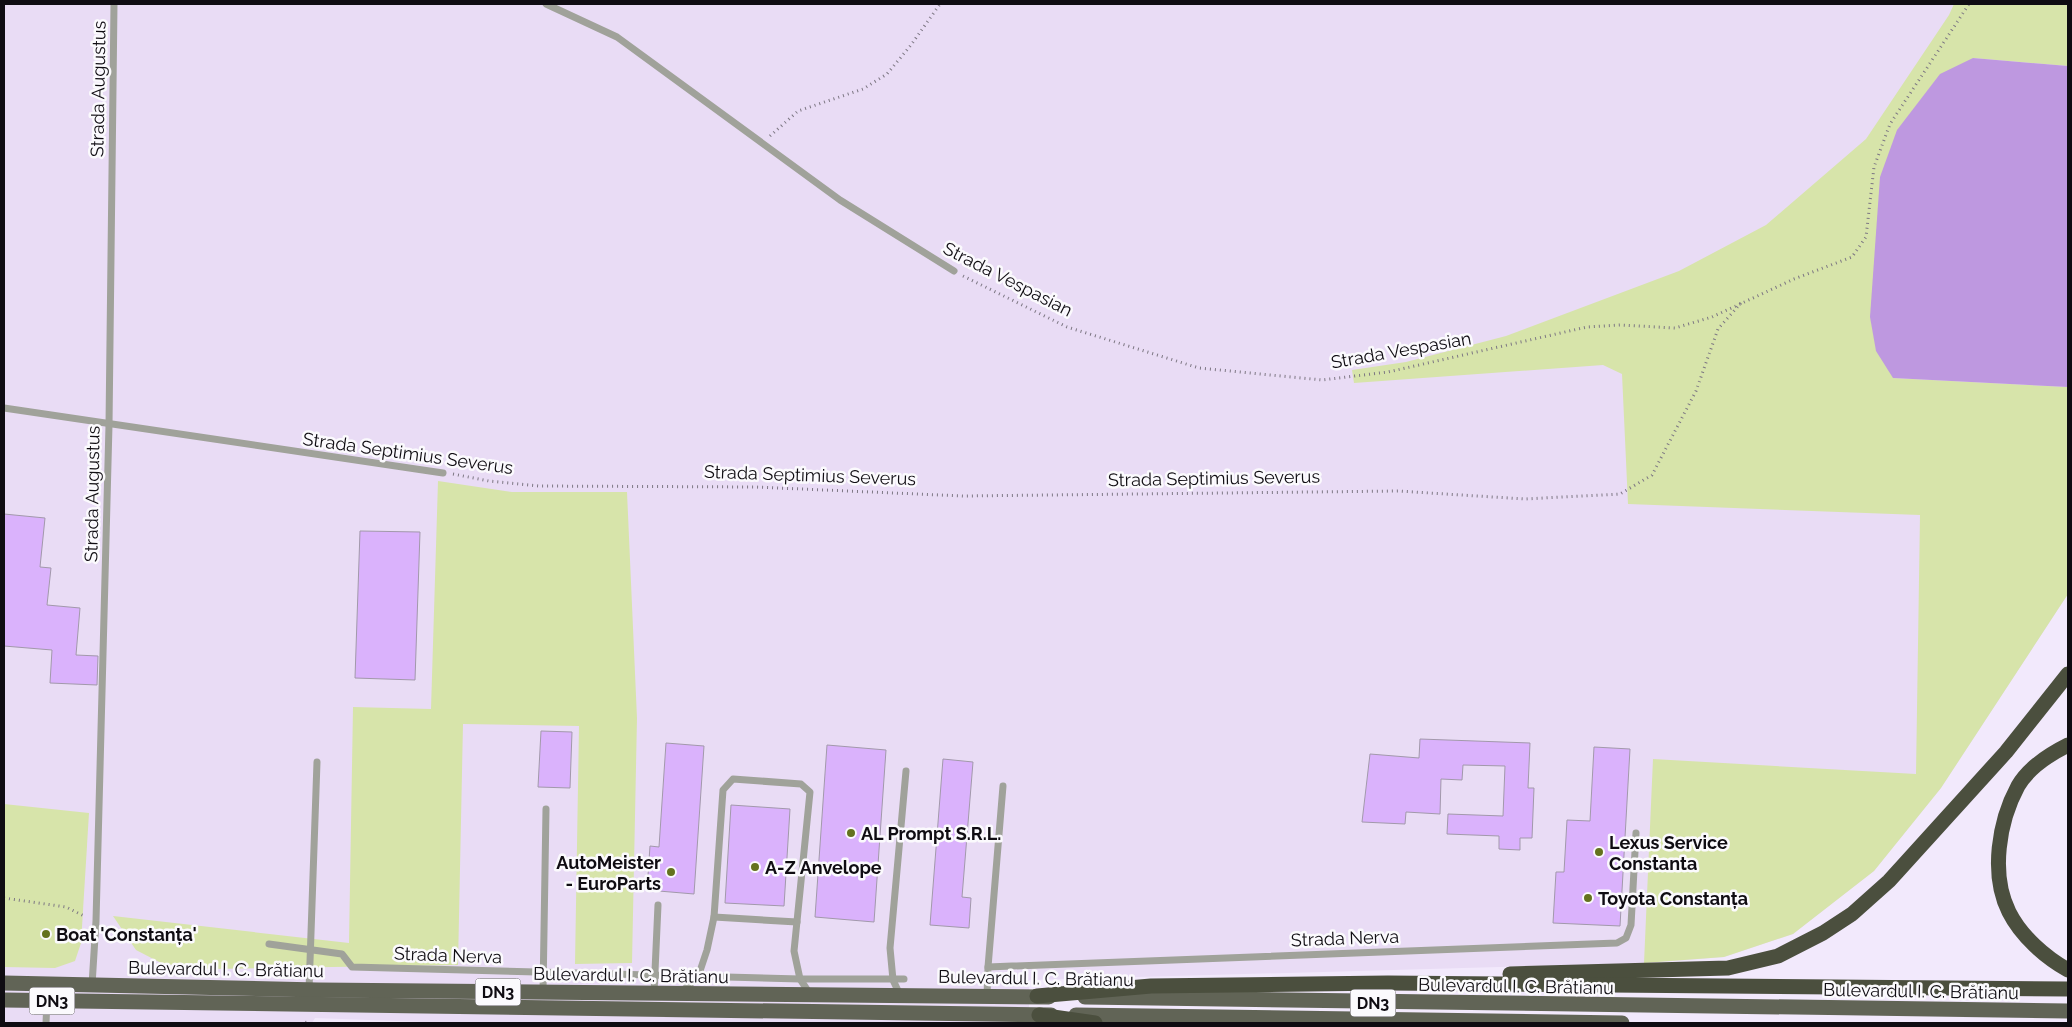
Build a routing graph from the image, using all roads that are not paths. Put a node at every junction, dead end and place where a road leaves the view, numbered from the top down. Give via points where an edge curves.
1 (114, 4) edge
2 (546, 4) edge
3 (954, 271) road end
4 (4, 408) edge
5 (109, 425) junction
6 (443, 472) road end
7 (2068, 674) edge
8 (2068, 745) edge
9 (317, 762) dead end
10 (906, 771) dead end
11 (1003, 786) dead end
12 (546, 809) dead end
13 (1636, 833) dead end
14 (658, 905) dead end
15 (714, 917) junction
16 (797, 922) junction
17 (269, 944) dead end
18 (310, 950) junction
19 (988, 967) junction
20 (2068, 970) edge
21 (543, 973) junction
22 (654, 976) junction
23 (698, 977) junction
24 (800, 979) junction
25 (904, 979) dead end
26 (893, 980) junction
27 (4, 983) edge
28 (1388, 983) junction
29 (92, 984) junction
30 (2068, 989) edge
31 (309, 990) junction
32 (542, 992) junction
33 (654, 994) junction
34 (678, 994) junction
35 (811, 995) junction
36 (900, 996) junction
37 (987, 996) junction
38 (1037, 996) junction
39 (4, 1000) edge
40 (47, 1001) junction
41 (2068, 1011) edge
42 (1040, 1014) junction
43 (46, 1023) edge
44 (1095, 1023) edge
45 (1622, 1023) edge

1 - 5 lane, Strada Augustus
2 - 3 lane, Strada Vespasian via 617,37 840,200
4 - 5 lane, Strada Septimius Severus
5 - 6 lane, Strada Septimius Severus
5 - 29 lane, Strada Augustus
7 - 28 highway via 2006,752 1889,880 1852,914 1778,956 1728,968 1438,976
8 - 20 highway via 2046,756 2019,784 1999,845 1999,878 2008,912 2029,940
9 - 18 lane
10 - 26 lane via 890,948
11 - 19 lane
12 - 21 lane
13 - 19 lane, Strada Nerva via 1631,925 1626,938 1617,943
14 - 22 lane
15 - 16 lane
15 - 16 lane via 723,790 733,779 801,784 810,792
15 - 23 lane
16 - 24 lane via 794,951
17 - 18 lane, Strada Nerva
18 - 21 lane, Strada Nerva via 342,954 352,966
18 - 31 lane
19 - 37 lane
21 - 22 lane, Strada Nerva
21 - 32 lane
22 - 23 lane, Strada Nerva
22 - 33 lane
23 - 24 lane, Strada Nerva
23 - 34 lane
24 - 26 lane, Strada Nerva
24 - 35 lane
25 - 26 lane, Strada Nerva
26 - 36 lane
27 - 29 main road, Bulevardul I. C. Brătianu / DN3
28 - 30 highway
28 - 38 highway via 1151,986
29 - 31 main road, Bulevardul I. C. Brătianu / DN3
31 - 32 main road, Bulevardul I. C. Brătianu / DN3
32 - 33 main road, Bulevardul I. C. Brătianu / DN3
33 - 34 main road, Bulevardul I. C. Brătianu / DN3
34 - 35 main road, Bulevardul I. C. Brătianu / DN3
35 - 36 main road, Bulevardul I. C. Brătianu / DN3
36 - 37 main road, Bulevardul I. C. Brătianu / DN3
37 - 38 main road, Bulevardul I. C. Brătianu / DN3
38 - 41 main road, Bulevardul I. C. Brătianu / DN3
39 - 40 main road, Bulevardul I. C. Brătianu / DN3
40 - 42 main road, Bulevardul I. C. Brătianu / DN3
40 - 43 lane
42 - 44 highway
42 - 45 main road, Bulevardul I. C. Brătianu / DN3

